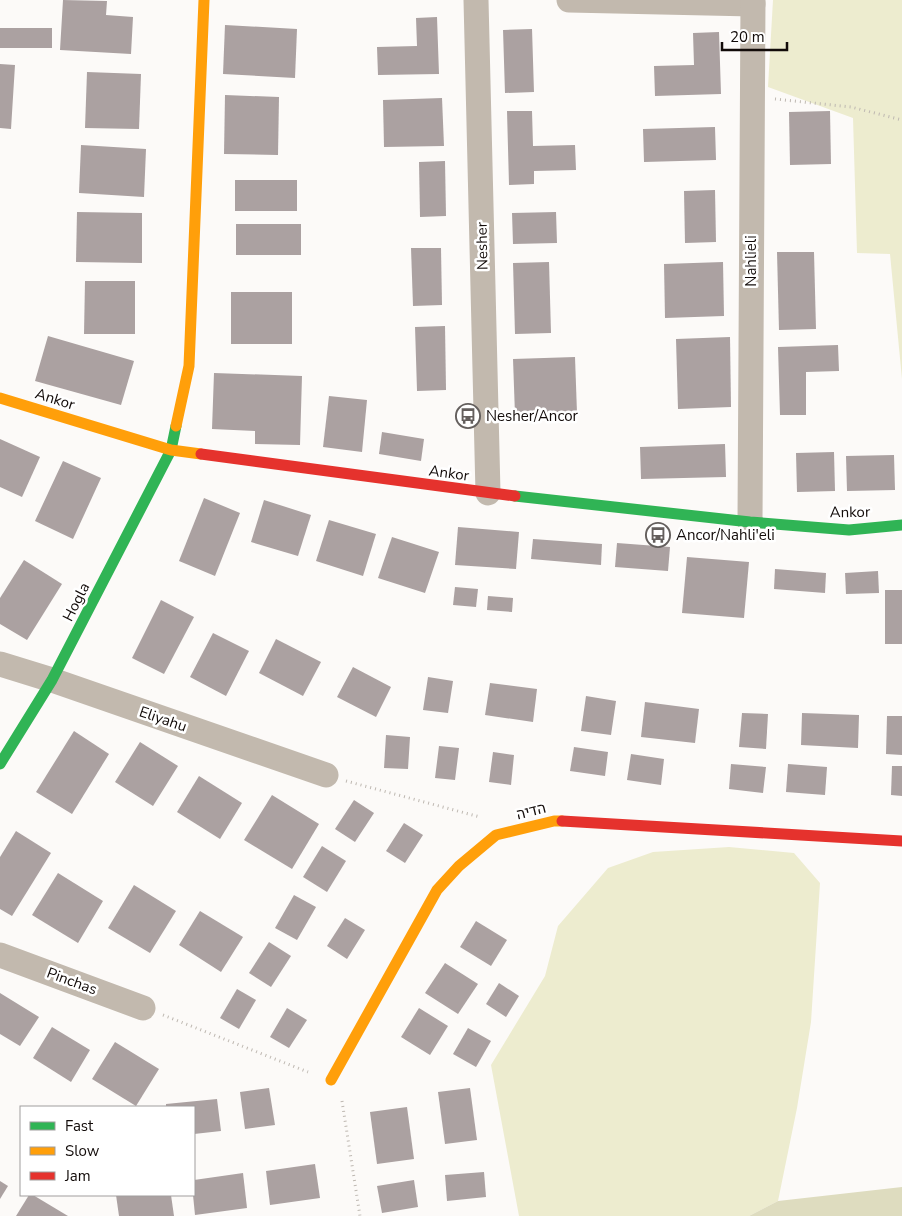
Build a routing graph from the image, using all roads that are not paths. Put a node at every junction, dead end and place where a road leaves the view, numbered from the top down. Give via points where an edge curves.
1 (204, 0) edge
2 (476, 0) edge
3 (569, 0) edge
4 (753, 2) edge
5 (0, 398) edge
6 (171, 450) junction
7 (488, 493) junction
8 (750, 522) junction
9 (902, 524) edge
10 (0, 664) edge
11 (52, 680) junction
12 (0, 764) edge
13 (326, 775) road end
14 (902, 841) edge
15 (0, 955) edge
16 (143, 1008) road end
17 (330, 1080) road end

1 - 6 street, Hogla via 189,366
2 - 7 street, Nesher
3 - 4 street
4 - 8 street, Nahlieli
5 - 6 street, Ankor
6 - 7 street, Ankor
6 - 11 street, Hogla
7 - 8 street, Ankor
8 - 9 street, Ankor via 850,530
10 - 11 street, Eliyahu
11 - 12 street, Hogla
11 - 13 street, Eliyahu
14 - 17 street, הדיה via 554,821 496,836 459,866 437,890
15 - 16 street, Pinchas

